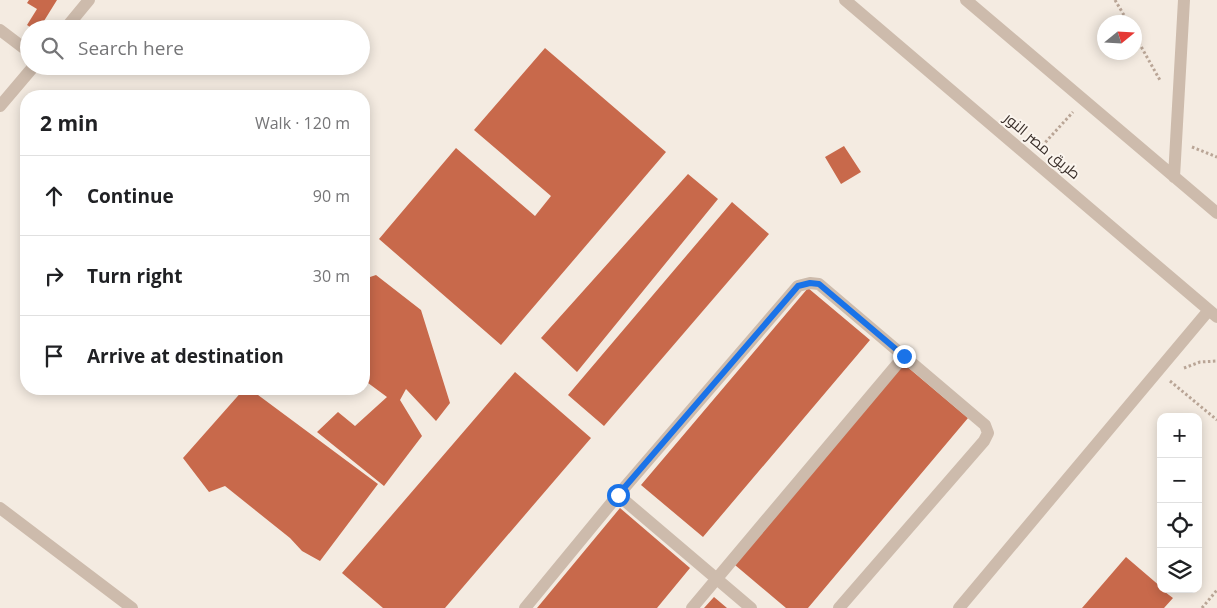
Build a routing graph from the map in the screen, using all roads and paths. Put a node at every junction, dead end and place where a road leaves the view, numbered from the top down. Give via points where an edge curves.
1 (89, 0) edge
2 (845, 0) edge
3 (966, 0) edge
4 (1115, 0) edge
5 (1184, 0) edge
6 (1124, 15) edge
7 (72, 20) edge
8 (0, 30) edge
9 (20, 45) edge
10 (1142, 48) edge
11 (26, 75) edge
12 (1163, 85) dead end
13 (1084, 100) junction
14 (0, 106) edge
15 (1176, 141) junction
16 (1217, 157) edge
17 (1031, 158) junction
18 (1174, 176) junction
19 (1217, 213) edge
20 (1213, 314) edge
21 (904, 356) junction
22 (1217, 361) edge
23 (1180, 370) dead end
24 (1175, 375) dead end
25 (1217, 420) edge
26 (618, 495) junction
27 (0, 508) edge
28 (717, 579) junction
29 (1217, 590) edge
30 (132, 608) edge
31 (525, 608) edge
32 (692, 608) edge
33 (751, 608) edge
34 (840, 608) edge
35 (959, 608) edge
36 (1202, 608) edge

1 - 7 street
2 - 17 street, طريق مصر النور
3 - 13 street
4 - 6 path
5 - 15 street
8 - 9 street
10 - 12 path
11 - 14 street
13 - 17 path
13 - 18 street
15 - 16 path
15 - 18 street
17 - 20 street, طريق مصر النور
18 - 19 street
20 - 35 street
21 - 26 street via 819,284 798,286
21 - 28 street
21 - 34 street via 985,425 988,433
22 - 23 path via 1200,362
24 - 25 path via 1170,381
26 - 28 street
26 - 31 street
27 - 30 street
28 - 32 street
28 - 33 street
29 - 36 path

